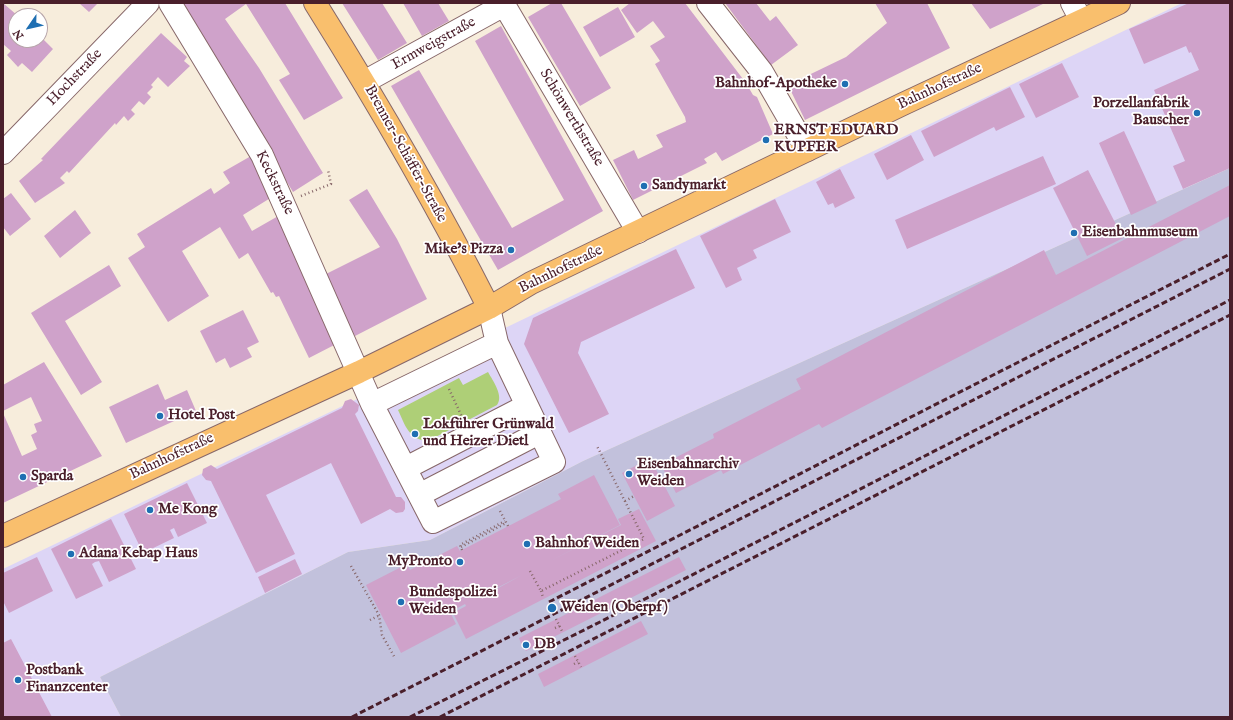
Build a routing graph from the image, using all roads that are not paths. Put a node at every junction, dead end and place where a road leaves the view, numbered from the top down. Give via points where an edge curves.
1 (148, 3) edge
2 (170, 3) edge
3 (315, 3) edge
4 (708, 3) edge
5 (1119, 3) edge
6 (504, 4) edge
7 (1077, 12) edge
8 (364, 82) junction
9 (807, 150) junction
10 (3, 153) edge
11 (638, 232) junction
12 (489, 308) junction
13 (497, 343) junction
14 (359, 372) junction
15 (372, 404) junction
16 (533, 419) junction
17 (412, 481) junction
18 (3, 536) edge

1 - 10 street, Hochstraße
2 - 14 street, Keckstraße via 262,155
3 - 8 main road, Brenner-Schäffer-Straße
4 - 9 street via 762,72
5 - 7 main road, Bahnhofstraße
6 - 8 street, Ermweigstraße
6 - 11 street, Schönwerthstraße
7 - 9 main road, Bahnhofstraße
8 - 12 main road, Brenner-Schäffer-Straße via 472,273
9 - 11 main road, Bahnhofstraße
11 - 12 main road, Bahnhofstraße via 532,283
12 - 13 street
12 - 14 main road, Bahnhofstraße
13 - 15 street
13 - 16 street
14 - 15 street, Keckstraße
14 - 18 main road, Bahnhofstraße
15 - 17 street, Keckstraße
16 - 17 street
16 - 17 street
16 - 17 street, Keckstraße via 554,462 433,522

